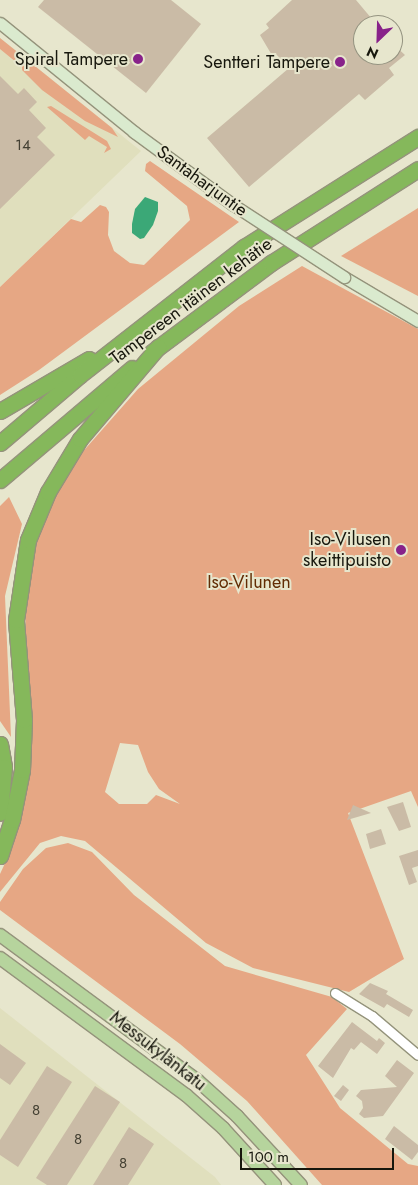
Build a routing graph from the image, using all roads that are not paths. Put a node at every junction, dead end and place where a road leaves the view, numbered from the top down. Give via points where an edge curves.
1 (0, 23) edge
2 (418, 136) edge
3 (418, 169) edge
4 (418, 321) edge
5 (123, 341) junction
6 (158, 346) junction
7 (0, 411) edge
8 (0, 443) edge
9 (0, 480) edge
10 (0, 744) edge
11 (0, 813) edge
12 (0, 856) edge
13 (0, 934) edge
14 (0, 958) edge
15 (335, 993) dead end
16 (418, 1055) edge
17 (276, 1185) edge
18 (301, 1185) edge

1 - 4 main road, Santaharjuntie, bridge via 134,132 232,204
2 - 5 highway, Tampereen itäinen kehätie via 244,247
3 - 6 highway, Tampereen itäinen kehätie via 271,263
5 - 7 highway via 44,383
5 - 8 highway, Tampereen itäinen kehätie
6 - 9 highway, Tampereen itäinen kehätie
6 - 12 highway via 80,439 48,492 28,540 16,620 24,720 22,770 12,820
10 - 11 highway via 4,767
13 - 18 main road, Messukylänkatu via 196,1080 237,1116
14 - 17 main road, Messukylänkatu via 186,1095 223,1128
15 - 16 street via 372,1016

